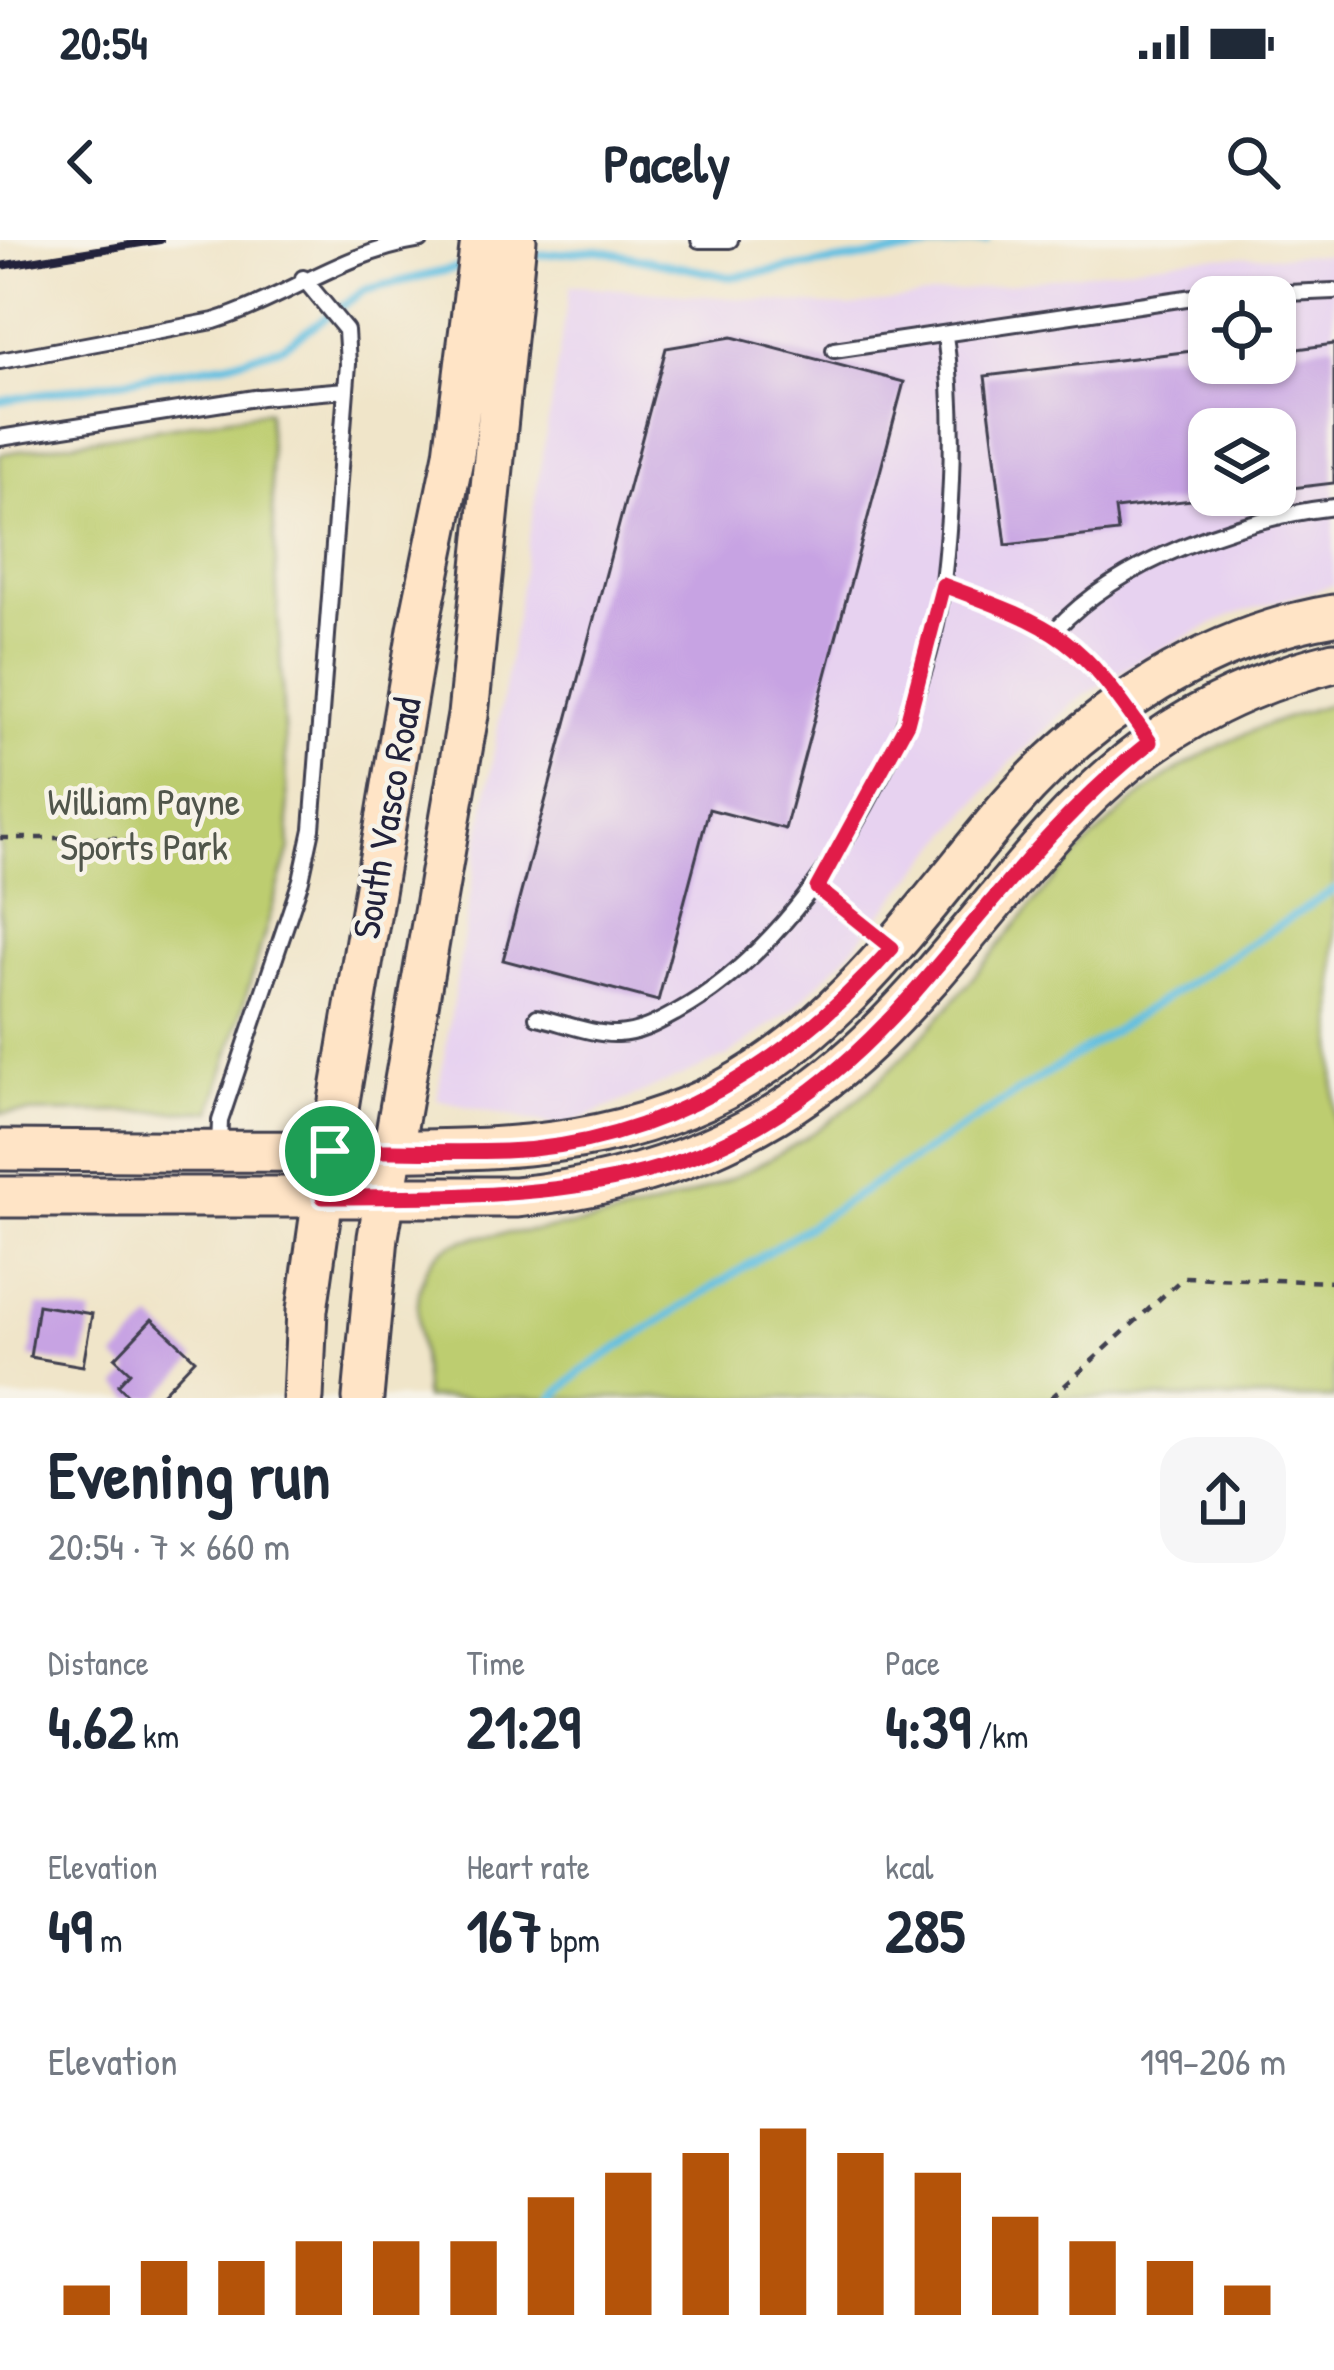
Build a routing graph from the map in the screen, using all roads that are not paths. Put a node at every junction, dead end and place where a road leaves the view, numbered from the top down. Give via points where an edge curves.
1 (421, 240) edge
2 (481, 240) edge
3 (516, 240) edge
4 (700, 240) edge
5 (730, 240) edge
6 (303, 278) junction
7 (1334, 291) edge
8 (945, 335) junction
9 (834, 350) dead end
10 (0, 361) edge
11 (487, 362) junction
12 (346, 390) junction
13 (0, 438) edge
14 (1334, 507) edge
15 (943, 585) junction
16 (1334, 615) edge
17 (1055, 630) junction
18 (1334, 662) edge
19 (1124, 704) junction
20 (1150, 742) junction
21 (817, 888) junction
22 (892, 948) junction
23 (537, 1016) dead end
24 (0, 1150) edge
25 (393, 1150) junction
26 (218, 1151) junction
27 (330, 1151) junction
28 (0, 1197) edge
29 (323, 1197) junction
30 (385, 1197) junction
31 (304, 1398) edge
32 (363, 1398) edge

1 - 6 lane
2 - 11 main road, South Vasco Road
3 - 11 main road, South Vasco Road
4 - 5 lane
6 - 10 lane via 214,321
6 - 12 lane via 342,324
7 - 8 lane via 1193,297
8 - 9 lane
8 - 15 lane via 951,380
11 - 25 main road, South Vasco Road via 468,715
11 - 27 main road, South Vasco Road
12 - 13 lane
12 - 26 lane via 312,829 220,1121
14 - 17 lane via 1148,564 1078,605
15 - 17 lane
15 - 21 lane via 907,723
16 - 19 main road via 1200,659
17 - 19 lane
18 - 20 main road via 1250,688
19 - 20 lane
19 - 22 main road via 1014,801
20 - 30 main road via 1046,836 869,1041 762,1123 598,1186 516,1197
21 - 22 lane
21 - 23 lane via 713,992 644,1030 613,1034
22 - 25 main road via 799,1040 680,1110 557,1146
24 - 26 main road
25 - 27 main road
25 - 30 main road, South Vasco Road
26 - 27 main road
27 - 29 main road, South Vasco Road
28 - 29 main road
29 - 30 main road
29 - 31 main road, South Vasco Road
30 - 32 main road, South Vasco Road

